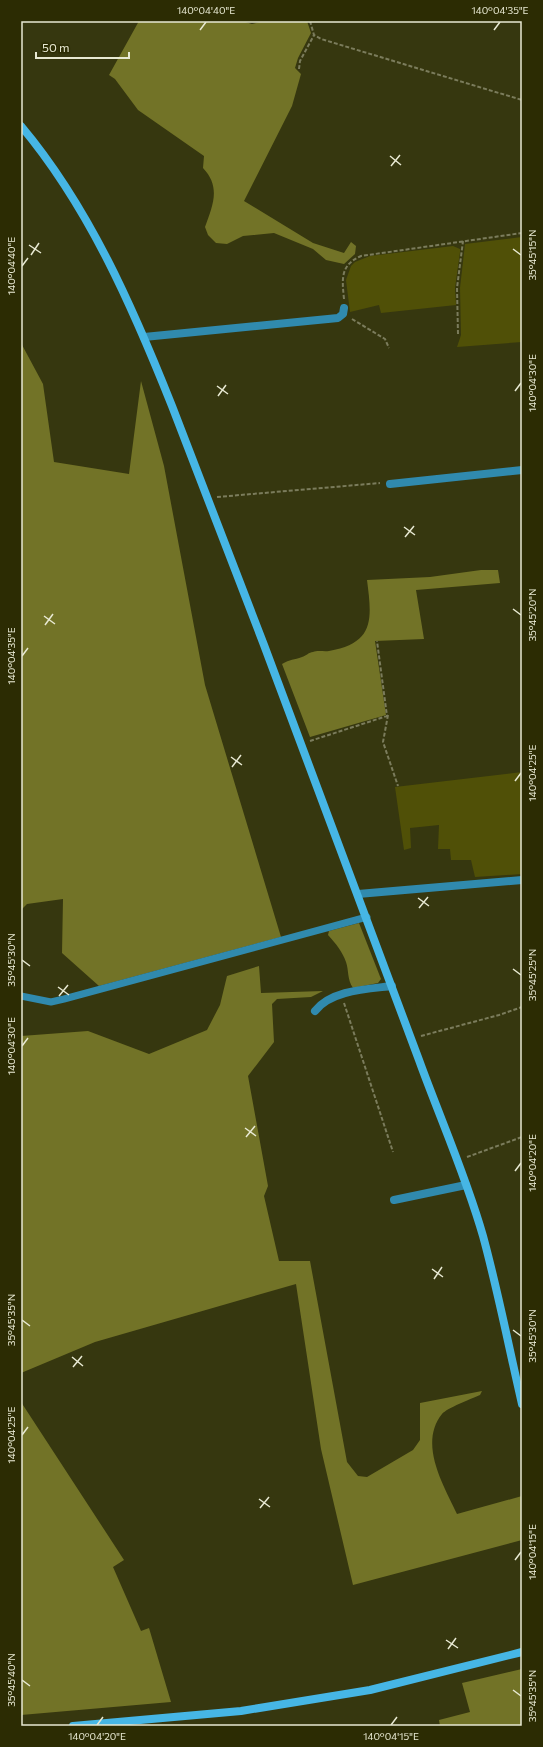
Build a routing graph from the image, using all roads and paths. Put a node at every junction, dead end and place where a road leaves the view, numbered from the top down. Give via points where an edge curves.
1 (310, 21) edge
2 (314, 35) junction
3 (299, 69) dead end
4 (522, 100) edge
5 (21, 126) edge
6 (522, 233) edge
7 (463, 241) junction
8 (344, 311) junction
9 (458, 334) dead end
10 (144, 337) junction
11 (389, 348) dead end
12 (522, 470) edge
13 (390, 484) joint
14 (208, 498) junction
15 (377, 641) dead end
16 (388, 714) junction
17 (301, 744) junction
18 (398, 786) dead end
19 (522, 880) edge
20 (358, 894) junction
21 (367, 917) junction
22 (392, 986) junction
23 (341, 995) junction
24 (21, 996) edge
25 (522, 1007) edge
26 (315, 1011) dead end
27 (411, 1039) junction
28 (522, 1137) edge
29 (393, 1152) dead end
30 (457, 1161) junction
31 (466, 1185) junction
32 (394, 1200) dead end
33 (522, 1404) edge
34 (522, 1652) edge
35 (73, 1726) edge

1 - 2 path
2 - 3 path via 300,61
2 - 4 path via 320,39
5 - 10 street via 38,146 70,194
6 - 7 path
7 - 8 path via 371,253 353,259 342,279
7 - 9 path via 457,288
8 - 10 street via 338,318
8 - 11 path via 385,339
10 - 14 street
12 - 13 street
13 - 14 path
14 - 17 street
15 - 16 path
16 - 17 path via 386,717
16 - 18 path via 383,742
17 - 20 street
19 - 20 street
20 - 21 street
21 - 22 street
21 - 24 lane via 51,1002
22 - 23 street
22 - 27 street
23 - 26 street via 327,1000
23 - 29 path
25 - 27 path
27 - 30 street
28 - 30 path
30 - 31 street
31 - 32 street
31 - 33 street via 483,1236
34 - 35 street via 370,1690 249,1710

